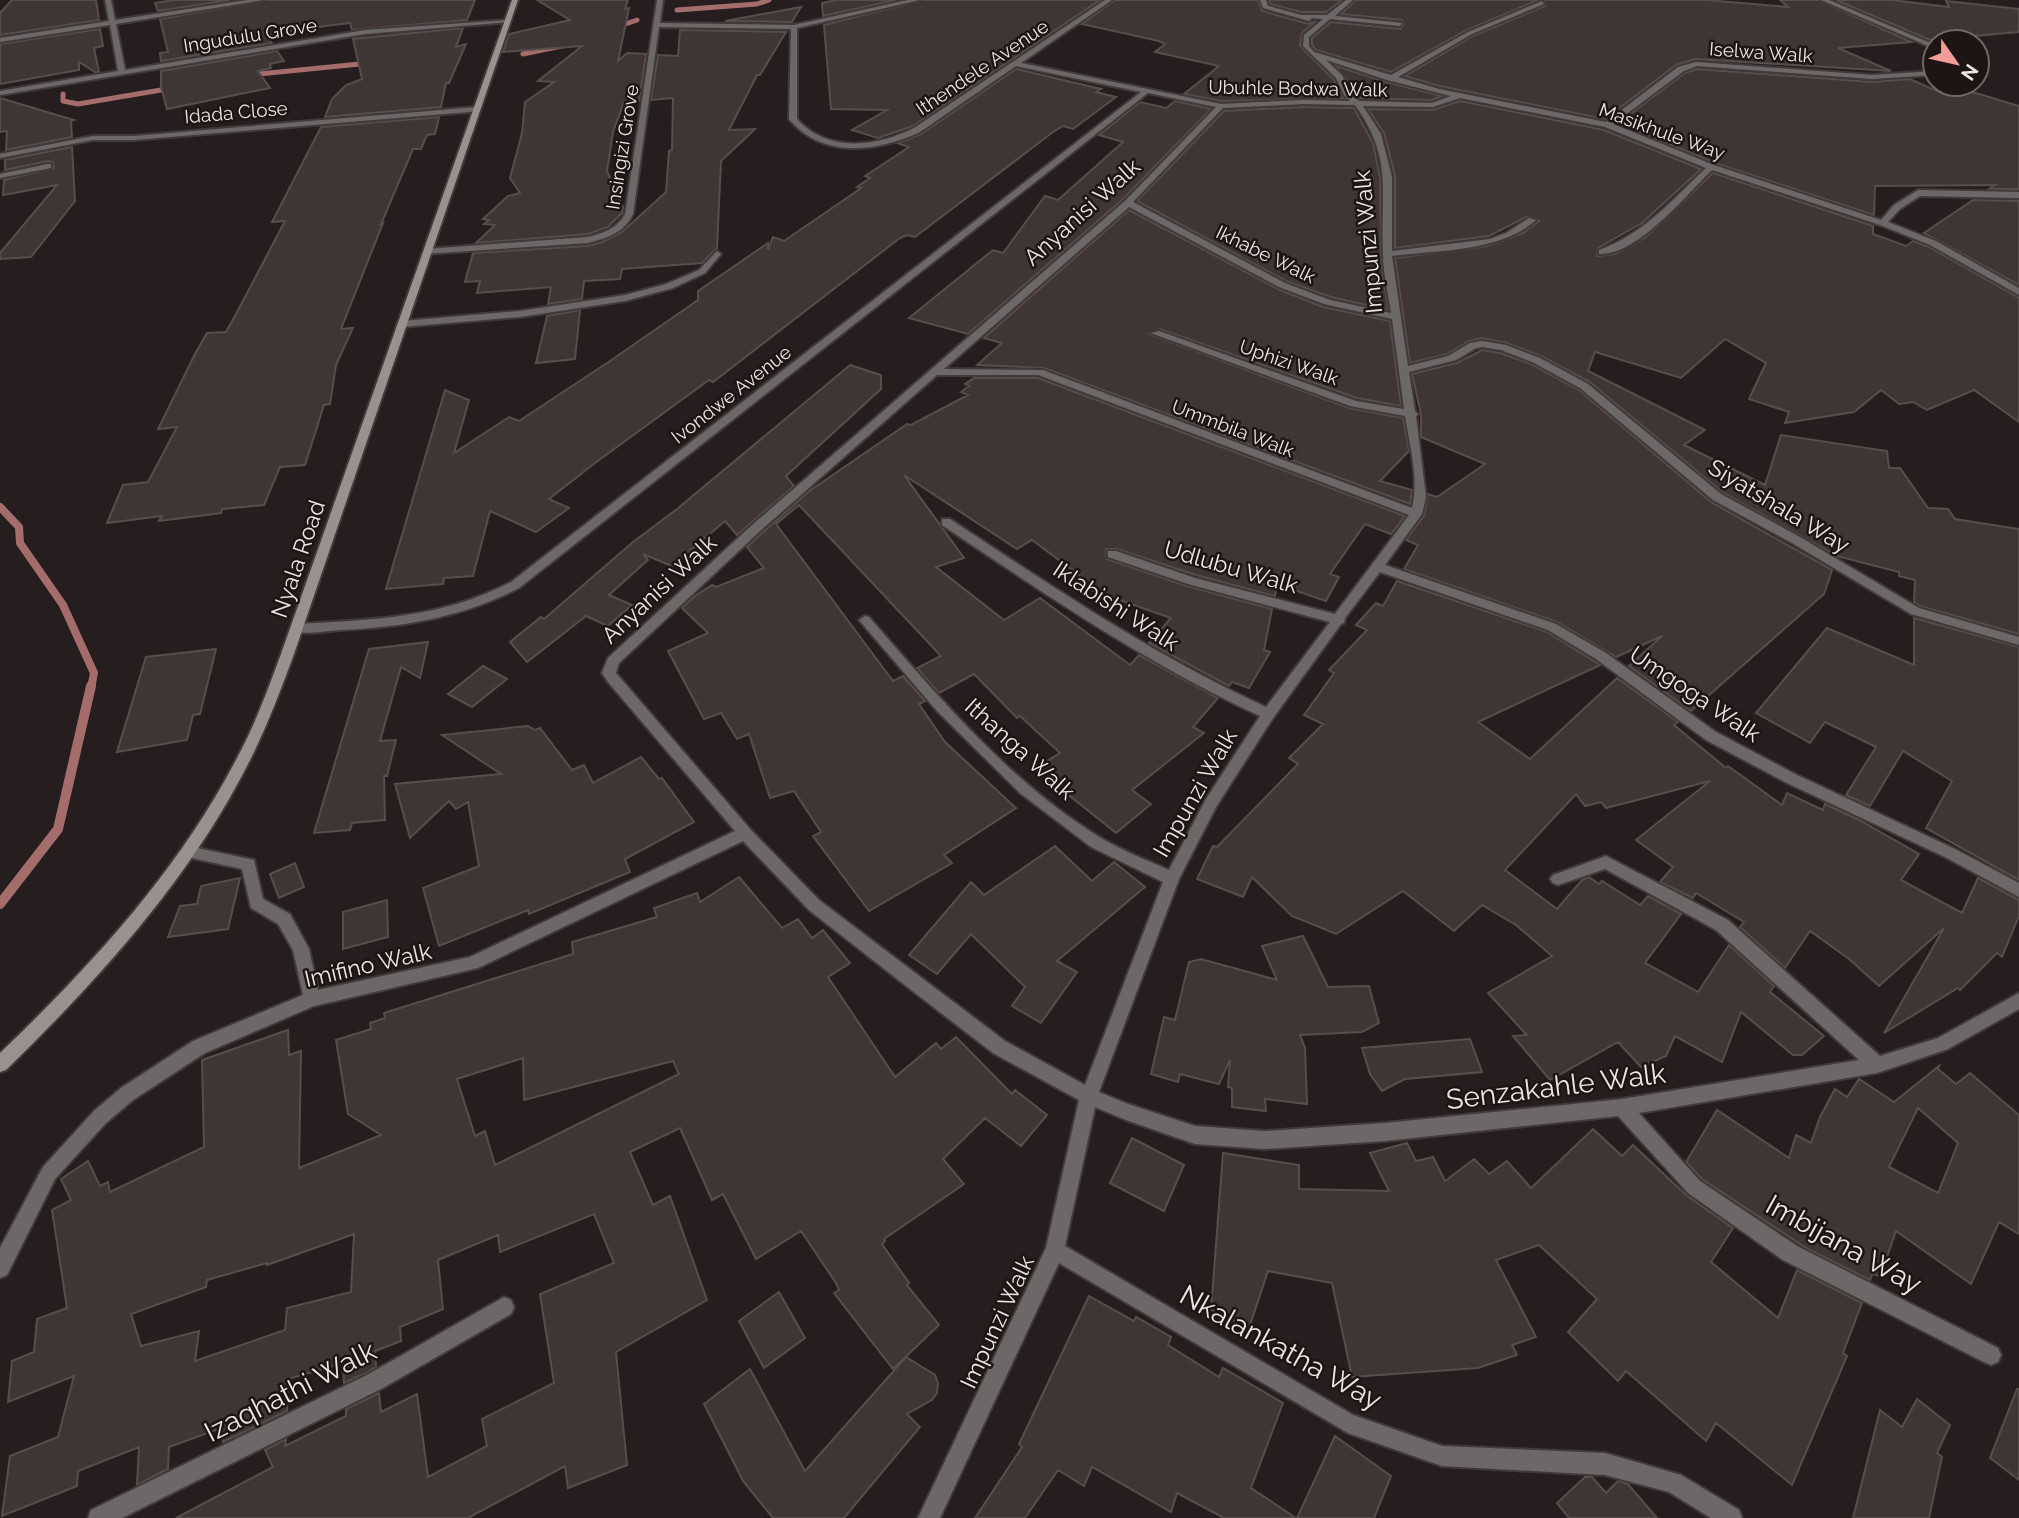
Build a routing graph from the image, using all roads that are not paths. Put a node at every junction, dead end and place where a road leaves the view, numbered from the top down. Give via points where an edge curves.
1 (108, 0) edge
2 (261, 0) edge
3 (515, 0) edge
4 (660, 0) edge
5 (917, 0) edge
6 (1109, 0) edge
7 (1263, 0) edge
8 (1349, 0) edge
9 (1824, 0) edge
10 (1542, 3) dead end
11 (1303, 16) junction
12 (1331, 16) junction
13 (507, 22) junction
14 (110, 23) junction
15 (1320, 24) junction
16 (1400, 24) dead end
17 (656, 25) junction
18 (794, 27) junction
19 (0, 40) edge
20 (1921, 41) edge
21 (1319, 56) junction
22 (1013, 63) junction
23 (122, 72) junction
24 (1921, 74) edge
25 (1390, 78) junction
26 (1146, 91) junction
27 (0, 93) edge
28 (1458, 96) junction
29 (1359, 104) junction
30 (1221, 106) junction
31 (477, 109) junction
32 (1607, 125) junction
33 (0, 156) edge
34 (48, 166) dead end
35 (1711, 167) junction
36 (0, 176) edge
37 (2019, 195) edge
38 (1128, 203) junction
39 (1532, 220) dead end
40 (1882, 223) junction
41 (427, 252) junction
42 (1602, 252) dead end
43 (717, 254) dead end
44 (1387, 254) junction
45 (2019, 276) edge
46 (1999, 280) junction
47 (2019, 292) edge
48 (1396, 317) junction
49 (402, 324) junction
50 (1156, 333) dead end
51 (1405, 370) junction
52 (934, 372) junction
53 (1413, 414) junction
54 (1416, 514) junction
55 (946, 522) dead end
56 (1112, 554) dead end
57 (1378, 567) junction
58 (865, 620) dead end
59 (1340, 620) junction
60 (297, 628) junction
61 (2019, 641) edge
62 (1268, 714) junction
63 (745, 833) junction
64 (188, 852) junction
65 (1172, 879) junction
66 (1558, 880) dead end
67 (2019, 891) edge
68 (312, 999) junction
69 (2019, 1000) edge
70 (0, 1064) edge
71 (1877, 1065) junction
72 (1089, 1096) junction
73 (1622, 1107) junction
74 (1055, 1250) junction
75 (0, 1268) edge
76 (504, 1307) dead end
77 (1991, 1355) dead end
78 (99, 1518) edge
79 (929, 1518) edge
80 (1731, 1518) edge

1 - 14 street
2 - 14 street
3 - 13 street, Nyala Road
4 - 17 street, Insingizi Grove
5 - 18 street
6 - 22 street, Ithendele Avenue
7 - 11 street via 1265,7
8 - 12 street
9 - 20 street
10 - 25 street via 1470,33
11 - 12 street
11 - 15 street
12 - 15 street
12 - 16 street
13 - 23 street, Ingudulu Grove via 365,32
13 - 31 street, Nyala Road
14 - 19 street
14 - 23 street
15 - 21 street via 1305,39 1306,46
17 - 18 street
17 - 41 street, Insingizi Grove via 624,224 588,240
18 - 22 street, Ithendele Avenue via 793,119 820,140 850,146 910,134
21 - 25 street, Masikhule Way
21 - 29 street, Impunzi Walk
22 - 26 street, Ubuhle Bodwa Walk
23 - 27 street, Ingudulu Grove
24 - 32 street, Iselwa Walk via 1872,77 1696,64 1671,76
25 - 28 street, Masikhule Way
26 - 30 street, Ubuhle Bodwa Walk
26 - 60 street, Ivondwe Avenue via 515,585 479,605 452,612
28 - 29 street, Ubuhle Bodwa Walk via 1433,105
28 - 32 street, Masikhule Way
29 - 30 street, Ubuhle Bodwa Walk
29 - 44 street, Impunzi Walk via 1377,134 1388,177
30 - 38 street, Anyanisi Walk
31 - 33 street, Idada Close via 93,138
31 - 41 street, Nyala Road
32 - 35 street, Masikhule Way
34 - 36 street
35 - 40 street, Masikhule Way
35 - 42 street via 1652,228
37 - 40 street via 1917,193
38 - 48 street, Ikhabe Walk via 1282,285 1327,302
38 - 52 street, Anyanisi Walk
39 - 44 street via 1492,241
40 - 46 street, Masikhule Way via 1933,243
41 - 49 street, Nyala Road
43 - 49 street via 701,274 655,291 548,311
44 - 48 street, Impunzi Walk
45 - 46 street
46 - 47 street, Masikhule Way
48 - 51 street, Impunzi Walk
49 - 60 street, Nyala Road
50 - 53 street, Uphizi Walk via 1354,404
51 - 53 street, Impunzi Walk
51 - 61 street, Siyatshala Way via 1452,358 1474,345 1503,347 1536,360 1584,386 1717,498 1915,611
52 - 54 street, Ummbila Walk via 1039,372
52 - 63 street, Anyanisi Walk via 646,627 609,667 613,679
53 - 54 street, Impunzi Walk via 1420,485
54 - 57 street, Impunzi Walk
55 - 62 street, Iklabishi Walk via 1124,639 1211,690
56 - 59 street, Udlubu Walk via 1192,581
57 - 59 street, Impunzi Walk
57 - 67 street, Umgoga Walk via 1552,627 1601,656 1712,736
58 - 65 street, Ithanga Walk via 947,715 1024,789 1087,837
59 - 62 street, Impunzi Walk
60 - 64 street, Nyala Road via 251,746
62 - 65 street, Impunzi Walk via 1211,803
63 - 68 street, Imifino Walk via 472,964
63 - 72 street, Anyanisi Walk via 814,905 916,984 999,1047
64 - 68 street via 249,864 256,903 284,919 301,949
64 - 70 street, Nyala Road via 121,937
65 - 72 street, Impunzi Walk
66 - 71 street via 1606,862 1722,925
68 - 75 street, Imifino Walk via 199,1047 158,1071 100,1117 49,1173
69 - 71 street, Senzakahle Walk via 1942,1044
71 - 73 street, Senzakahle Walk
72 - 73 street, Senzakahle Walk via 1195,1135 1265,1140
72 - 74 street, Impunzi Walk
73 - 77 street, Imbijana Way via 1694,1187 1790,1253
74 - 79 street, Impunzi Walk
74 - 80 street, Nkalankatha Way via 1348,1423 1442,1456 1605,1464 1673,1483
76 - 78 street, Izaqhathi Walk via 374,1382

